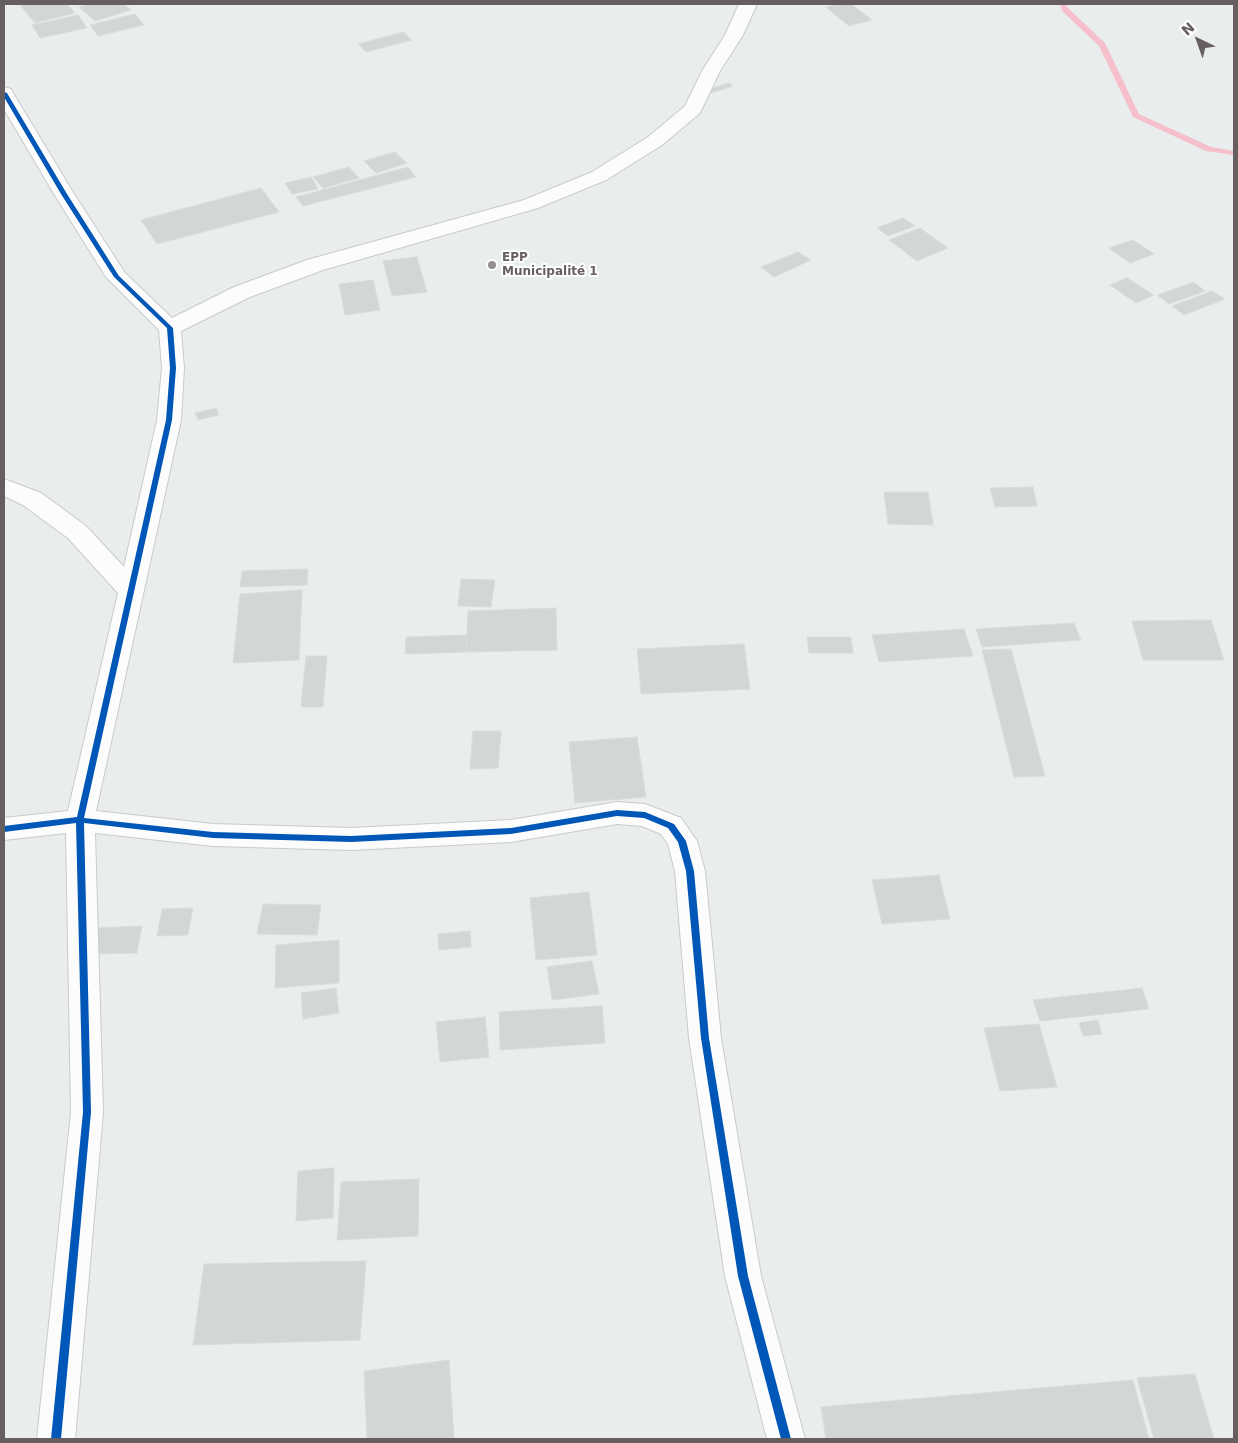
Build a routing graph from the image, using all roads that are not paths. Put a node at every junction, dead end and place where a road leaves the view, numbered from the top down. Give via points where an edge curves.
1 (748, 4) edge
2 (4, 93) edge
3 (170, 328) junction
4 (4, 487) edge
5 (132, 591) junction
6 (80, 820) junction
7 (4, 829) edge
8 (56, 1439) edge
9 (786, 1439) edge

1 - 3 street via 693,109 655,140 599,176 531,204 315,265 242,292
2 - 3 street via 117,277
3 - 5 street via 173,368 168,420
4 - 5 street via 32,499 77,532
5 - 6 street
6 - 7 street
6 - 8 street via 87,1112
6 - 9 street via 213,835 351,839 511,832 617,813 645,815 671,826 682,841 690,871 706,1038 743,1276

